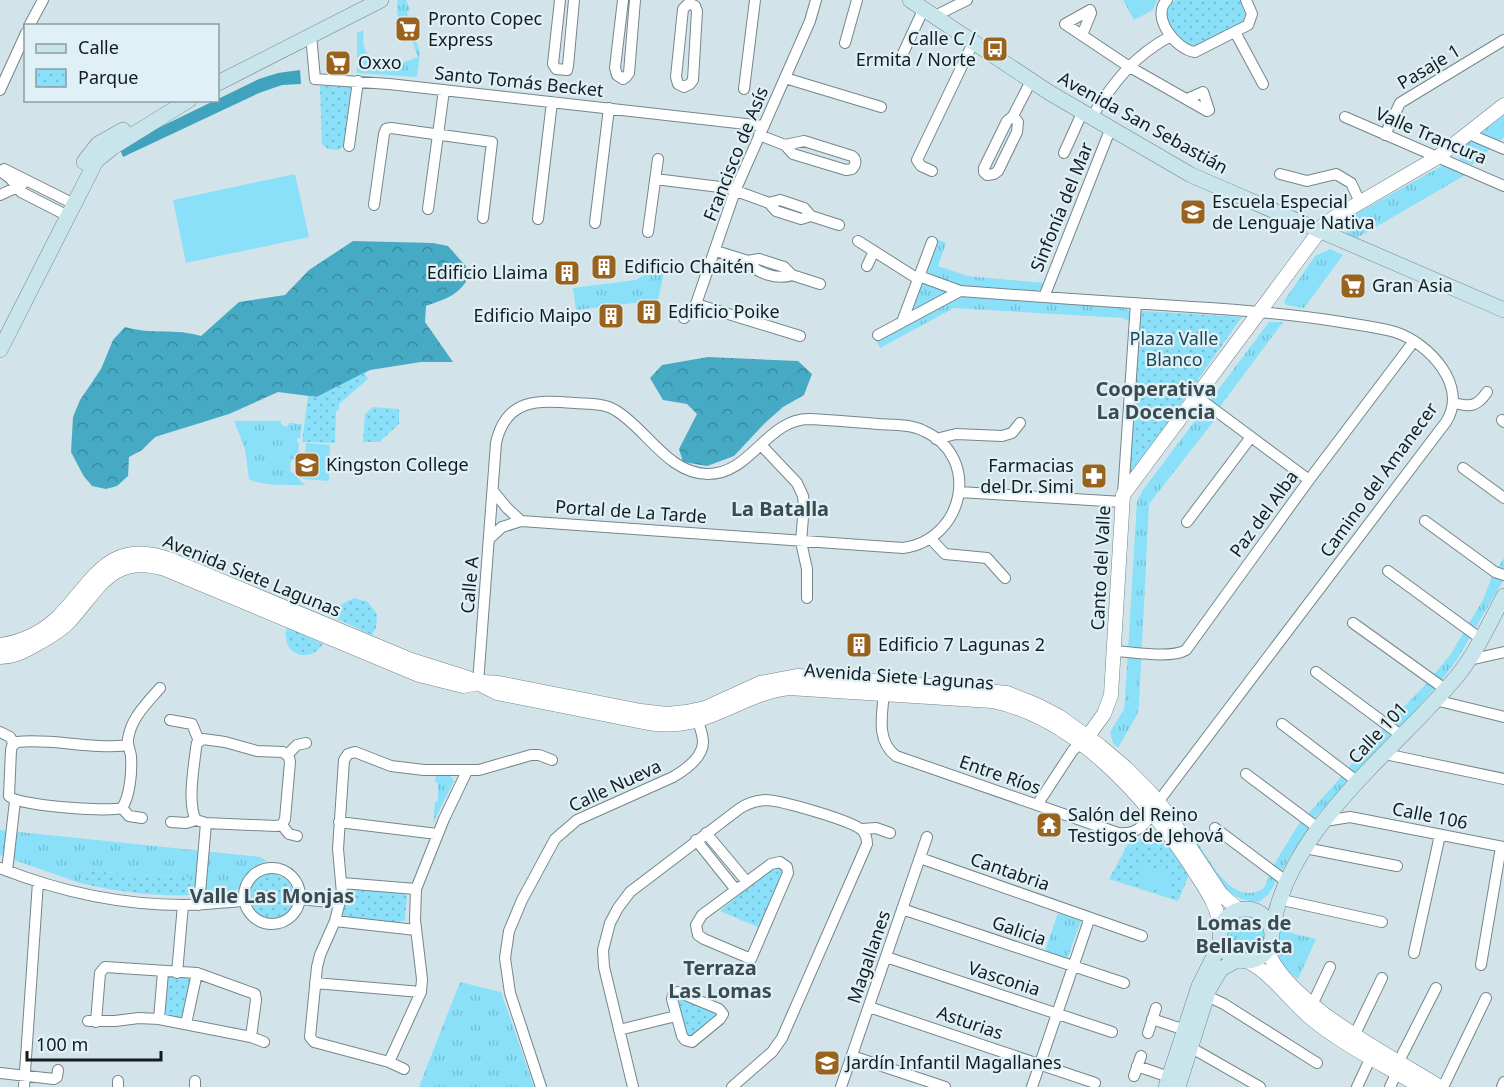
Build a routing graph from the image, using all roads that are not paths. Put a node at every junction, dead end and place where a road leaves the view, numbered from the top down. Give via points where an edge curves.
1 (41, 0) edge
2 (381, 0) edge
3 (560, 0) edge
4 (574, 0) edge
5 (623, 0) edge
6 (635, 0) edge
7 (755, 0) edge
8 (816, 0) edge
9 (857, 0) edge
10 (910, 0) edge
11 (968, 0) edge
12 (1167, 0) edge
13 (1246, 0) edge
14 (685, 2) edge
15 (930, 12) junction
16 (30, 24) edge
17 (1235, 32) junction
18 (311, 34) junction
19 (1082, 35) dead end
20 (1171, 36) junction
21 (24, 37) edge
22 (1504, 40) edge
23 (845, 43) dead end
24 (973, 43) junction
25 (899, 62) dead end
26 (1128, 66) junction
27 (785, 78) junction
28 (358, 81) junction
29 (1031, 81) junction
30 (219, 82) edge
31 (1263, 84) dead end
32 (744, 89) dead end
33 (0, 90) edge
34 (444, 90) junction
35 (1187, 99) dead end
36 (174, 102) edge
37 (186, 102) edge
38 (552, 102) junction
39 (1504, 105) edge
40 (881, 107) dead end
41 (609, 108) junction
42 (1087, 115) junction
43 (1013, 116) junction
44 (1345, 117) dead end
45 (1110, 130) junction
46 (761, 131) junction
47 (438, 134) junction
48 (1468, 134) junction
49 (1385, 135) junction
50 (785, 145) junction
51 (349, 146) dead end
52 (1504, 149) edge
53 (1064, 153) dead end
54 (1438, 157) junction
55 (658, 159) dead end
56 (3, 171) edge
57 (932, 171) dead end
58 (1280, 174) dead end
59 (22, 177) junction
60 (656, 179) junction
61 (34, 183) junction
62 (1504, 186) edge
63 (16, 188) junction
64 (735, 191) junction
65 (0, 195) edge
66 (1360, 202) junction
67 (374, 205) dead end
68 (66, 207) junction
69 (428, 209) dead end
70 (483, 218) dead end
71 (538, 219) dead end
72 (596, 223) dead end
73 (839, 225) dead end
74 (1319, 230) junction
75 (648, 232) dead end
76 (858, 241) dead end
77 (933, 242) dead end
78 (716, 251) junction
79 (874, 251) junction
80 (867, 266) dead end
81 (919, 277) junction
82 (820, 284) dead end
83 (960, 291) junction
84 (1044, 297) junction
85 (1136, 303) junction
86 (696, 304) junction
87 (1504, 310) edge
88 (1259, 311) junction
89 (684, 318) dead end
90 (902, 322) junction
91 (0, 328) edge
92 (878, 335) dead end
93 (800, 336) dead end
94 (1414, 341) junction
95 (0, 350) edge
96 (1487, 392) dead end
97 (1196, 396) junction
98 (1454, 403) junction
99 (1020, 423) dead end
100 (1251, 437) junction
101 (936, 439) junction
102 (761, 445) junction
103 (1463, 468) dead end
104 (1309, 480) junction
105 (493, 491) junction
106 (959, 492) junction
107 (1504, 498) edge
108 (1123, 499) junction
109 (521, 521) junction
110 (1425, 521) dead end
111 (1187, 522) dead end
112 (490, 538) junction
113 (931, 539) junction
114 (801, 542) junction
115 (1388, 571) dead end
116 (1504, 575) edge
117 (1005, 578) dead end
118 (1504, 596) edge
119 (807, 598) dead end
120 (1504, 602) edge
121 (1353, 624) dead end
122 (41, 636) junction
123 (1481, 639) junction
124 (0, 645) edge
125 (1115, 651) junction
126 (1504, 652) edge
127 (0, 657) edge
128 (1469, 660) junction
129 (1316, 672) dead end
130 (478, 683) junction
131 (886, 687) junction
132 (160, 688) dead end
133 (1440, 695) junction
134 (696, 715) junction
135 (1504, 717) edge
136 (170, 720) dead end
137 (1282, 724) dead end
138 (0, 732) edge
139 (1402, 736) junction
140 (1085, 740) junction
141 (199, 741) junction
142 (306, 743) dead end
143 (14, 744) junction
144 (128, 745) junction
145 (1385, 754) junction
146 (287, 755) junction
147 (552, 760) dead end
148 (467, 771) junction
149 (1246, 774) dead end
150 (1504, 780) edge
151 (1358, 782) junction
152 (1347, 794) junction
153 (8, 800) edge
154 (1037, 805) junction
155 (122, 808) junction
156 (1156, 808) junction
157 (1350, 817) junction
158 (142, 818) dead end
159 (201, 821) junction
160 (171, 822) dead end
161 (339, 822) junction
162 (282, 825) junction
163 (1320, 825) junction
164 (1215, 828) dead end
165 (862, 830) junction
166 (706, 832) junction
167 (890, 833) dead end
168 (437, 834) junction
169 (1440, 835) junction
170 (297, 836) dead end
171 (927, 837) dead end
172 (696, 840) junction
173 (1502, 847) edge
174 (1305, 848) junction
175 (920, 858) junction
176 (1397, 866) dead end
177 (4, 869) edge
178 (38, 882) junction
179 (747, 882) junction
180 (1287, 882) junction
181 (342, 883) junction
182 (416, 889) junction
183 (736, 890) junction
184 (1280, 897) junction
185 (300, 899) junction
186 (244, 900) junction
187 (339, 903) junction
188 (199, 904) junction
189 (183, 905) junction
190 (902, 909) junction
191 (1245, 910) junction
192 (1087, 918) junction
193 (336, 921) junction
194 (1382, 922) dead end
195 (416, 930) junction
196 (1272, 933) junction
197 (1142, 936) dead end
198 (1220, 937) junction
199 (1267, 950) junction
200 (1414, 953) dead end
201 (886, 957) junction
202 (1242, 960) junction
203 (1481, 965) dead end
204 (1073, 966) junction
205 (1330, 967) dead end
206 (163, 972) junction
207 (177, 973) junction
208 (197, 973) junction
209 (1382, 978) dead end
210 (315, 983) junction
211 (1124, 983) dead end
212 (1436, 988) dead end
213 (421, 992) junction
214 (1207, 996) junction
215 (1486, 998) dead end
216 (1312, 1005) junction
217 (869, 1007) junction
218 (1057, 1014) junction
219 (676, 1016) junction
220 (159, 1019) junction
221 (186, 1024) junction
222 (619, 1030) junction
223 (1185, 1030) junction
224 (1112, 1032) dead end
225 (1148, 1033) dead end
226 (1355, 1034) junction
227 (251, 1038) junction
228 (264, 1042) dead end
229 (1190, 1047) junction
230 (852, 1056) junction
231 (1371, 1057) junction
232 (389, 1062) junction
233 (1317, 1063) dead end
234 (1040, 1064) junction
235 (1137, 1066) dead end
236 (1398, 1067) junction
237 (404, 1069) dead end
238 (58, 1070) dead end
239 (0, 1073) edge
240 (24, 1082) edge
241 (1504, 1082) edge
242 (1095, 1083) dead end
243 (1171, 1084) edge
244 (542, 1087) edge
245 (633, 1087) edge
246 (732, 1087) edge
247 (841, 1087) edge
248 (945, 1087) edge
249 (1032, 1087) edge
250 (1260, 1087) edge
251 (1357, 1087) edge
252 (1390, 1087) edge
253 (1421, 1087) edge
254 (1442, 1087) edge
255 (1502, 1087) edge

1 - 16 street
2 - 18 main road
3 - 4 street via 553,64 563,71 568,66
5 - 6 street via 615,68 623,79 629,73
7 - 32 street
8 - 27 street, Francisco de Asís
9 - 23 street
10 - 15 main road, Avenida San Sebastián
11 - 15 street
12 - 20 street via 1161,15
13 - 17 street via 1251,20
14 - 14 street via 676,77 684,87 693,80 697,11
15 - 24 main road, Avenida San Sebastián
15 - 25 street
17 - 20 street via 1195,52 1178,45
17 - 31 street
18 - 28 street, Santo Tomás Becket via 315,79
18 - 30 main road
19 - 26 street
20 - 26 street
21 - 33 street
22 - 49 street, Pasaje 1 via 1400,103
24 - 29 main road, Avenida San Sebastián
24 - 57 street via 917,160
26 - 35 street
26 - 42 street
27 - 40 street
27 - 46 street, Francisco de Asís
28 - 34 street, Santo Tomás Becket
28 - 51 street
29 - 42 main road, Avenida San Sebastián
29 - 43 street
34 - 38 street, Santo Tomás Becket
34 - 47 street
36 - 68 main road via 98,144 88,156
37 - 68 main road via 101,155
38 - 41 street, Santo Tomás Becket
38 - 71 street
39 - 48 street, Canto del Valle
41 - 46 street, Santo Tomás Becket
41 - 72 street
42 - 45 main road, Avenida San Sebastián
42 - 53 street
43 - 43 street via 984,168 987,175 998,171 1017,132 1018,122
44 - 49 street, Valle Trancura
45 - 74 main road, Avenida San Sebastián via 1207,183
45 - 84 street, Sinfonía del Mar
46 - 50 street, Santo Tomás Becket
46 - 64 street, Francisco de Asís
47 - 67 street via 386,129
47 - 69 street
47 - 70 street via 492,142
48 - 52 street
48 - 54 street, Canto del Valle
49 - 54 street, Valle Trancura
50 - 50 street via 793,154 846,170 856,164 852,156 804,141
54 - 62 street, Valle Trancura
54 - 66 street, Canto del Valle
55 - 60 street
56 - 59 street
56 - 63 street
58 - 66 street via 1307,182 1336,174 1351,183
59 - 61 street
59 - 63 street
60 - 64 street
60 - 75 street
61 - 63 street
61 - 68 street
63 - 65 street
63 - 68 street via 23,194
64 - 73 street via 769,203 777,200 796,205 807,209 811,216
64 - 78 street, Francisco de Asís
66 - 74 street, Canto del Valle
68 - 91 main road
68 - 95 main road via 78,212 74,225 46,259
74 - 87 main road, Avenida San Sebastián
74 - 88 street, Canto del Valle
76 - 79 street, Camino del Amanecer
77 - 81 street
78 - 82 street via 748,261 756,270
78 - 86 street, Francisco de Asís
79 - 80 street
79 - 81 street, Camino del Amanecer
81 - 83 street, Camino del Amanecer
81 - 90 street
83 - 84 street, Camino del Amanecer
83 - 90 street
84 - 85 street, Camino del Amanecer
85 - 88 street, Camino del Amanecer
85 - 108 street
86 - 89 street, Francisco de Asís
86 - 93 street
88 - 94 street, Camino del Amanecer via 1383,329
88 - 97 street, Canto del Valle
90 - 92 street
94 - 98 street, Camino del Amanecer via 1444,372
94 - 104 street, Paz del Alba
96 - 98 street via 1473,406
97 - 100 street
97 - 108 street, Canto del Valle
98 - 156 street, Camino del Amanecer via 1446,422
99 - 101 street via 1012,433 1002,436 956,434
100 - 104 street
100 - 111 street
101 - 102 street via 910,426 802,419 783,426
101 - 106 street via 953,461
102 - 105 street via 728,470 696,472 670,458 611,408 537,401 514,412 500,430
102 - 114 street via 802,491
103 - 107 street
104 - 125 street, Paz del Alba via 1186,650 1170,654
105 - 109 street
105 - 112 street, Calle A
106 - 108 street
106 - 113 street via 950,519
108 - 125 street, Canto del Valle
109 - 112 street via 502,527
109 - 114 street, Portal de La Tarde
110 - 116 street
112 - 130 street, Calle A
113 - 114 street, Portal de La Tarde via 903,548
113 - 117 street via 945,554 987,558
114 - 119 street
115 - 123 street
118 - 120 street
118 - 123 main road, Calle 101
121 - 133 street
122 - 124 street, Avenida Siete Lagunas
122 - 127 street, Avenida Siete Lagunas via 17,654
122 - 130 street, Avenida Siete Lagunas via 62,628 109,575 131,566 149,565 172,571 419,675 455,685
123 - 128 main road, Calle 101
125 - 140 street, Canto del Valle via 1110,702
126 - 128 street
128 - 133 main road, Calle 101
129 - 139 street
130 - 134 street, Avenida Siete Lagunas via 499,683 654,713
131 - 134 street, Avenida Siete Lagunas via 788,677 760,683
131 - 140 street, Avenida Siete Lagunas via 1007,693 1052,713
131 - 154 street, Entre Ríos via 882,733 896,756
132 - 144 street via 136,716
133 - 135 street
133 - 139 main road, Calle 101
134 - 244 street, Calle Nueva via 704,742 686,768 577,820 561,832 549,846 522,900 507,941 506,977
136 - 141 street via 192,724
137 - 151 street
138 - 143 street
139 - 145 main road, Calle 101
140 - 154 street, Canto del Valle via 1073,750
140 - 156 street, Avenida Siete Lagunas via 1126,768
141 - 146 street via 212,740
141 - 159 street via 193,815
142 - 146 street via 297,745
143 - 144 street via 20,741
143 - 153 street
144 - 155 street via 131,763
145 - 150 street
145 - 151 main road, Calle 101
146 - 162 street via 290,762
147 - 148 street via 531,755
148 - 161 street via 409,769 355,752 348,754 344,760
148 - 168 street
149 - 163 street
151 - 152 main road, Calle 101
152 - 157 street
152 - 163 main road, Calle 101
153 - 155 street via 68,808
153 - 177 street
154 - 156 street, Entre Ríos via 1126,834 1140,828
155 - 158 street via 129,816
156 - 191 street, Avenida Siete Lagunas via 1221,894
156 - 198 street, Avenida Siete Lagunas via 1217,911
157 - 163 street, Calle 106
157 - 169 street, Calle 106
159 - 160 street
159 - 162 street
159 - 188 street
161 - 168 street
161 - 181 street
162 - 170 street via 289,834
163 - 174 main road, Calle 101
164 - 180 street
165 - 166 street via 803,808 768,800 744,806
165 - 167 street via 874,828
165 - 246 street via 867,840 865,847 782,1038
166 - 172 street
166 - 179 street
168 - 182 street
169 - 173 street, Calle 106
169 - 200 street
171 - 175 street, Magallanes
172 - 183 street
172 - 222 street via 630,892 610,923 604,967
173 - 203 street
174 - 176 street
174 - 180 main road, Calle 101
175 - 190 street, Magallanes
175 - 192 street, Cantabria
177 - 178 street
178 - 189 street via 98,897
178 - 240 street
179 - 183 street
179 - 183 street via 774,862 783,863 788,870 751,959 704,939 696,928 699,918
180 - 184 main road, Calle 101
181 - 182 street
181 - 187 street
182 - 195 street
184 - 191 main road
184 - 194 street
184 - 196 main road, Calle 101
185 - 186 street via 292,916 269,925 252,917
185 - 186 street via 294,879 274,868 249,879
185 - 187 street
186 - 188 street
187 - 193 street
188 - 189 street
189 - 207 street
190 - 201 street, Magallanes
190 - 204 street, Galicia
191 - 196 main road via 1264,916
191 - 198 main road via 1226,918
192 - 197 street, Cantabria
192 - 204 street
193 - 195 street
193 - 210 street via 320,955
195 - 213 street
196 - 199 main road
198 - 202 main road via 1228,954
198 - 223 main road
199 - 202 main road via 1260,957
199 - 216 street via 1278,970
201 - 217 street, Magallanes
201 - 218 street, Vasconia
202 - 214 main road via 1219,972
202 - 231 street via 1263,971 1321,1026
204 - 211 street, Galicia
204 - 218 street
205 - 216 street
206 - 207 street
206 - 220 street
206 - 220 street via 103,968 92,1021
207 - 208 street
208 - 221 street
208 - 227 street via 255,993
209 - 226 street
210 - 213 street
210 - 232 street via 312,1041
212 - 236 street
213 - 232 street
214 - 229 main road
214 - 233 street
215 - 254 street
216 - 226 street
217 - 230 street, Magallanes
217 - 234 street, Asturias
218 - 224 street, Vasconia
218 - 234 street
219 - 219 street via 683,1039 690,1042 723,1014 678,992 672,996
219 - 222 street
220 - 221 street
221 - 227 street
222 - 245 street
223 - 225 street via 1154,1014
223 - 243 main road
226 - 236 street
227 - 228 street
229 - 243 main road
229 - 250 street
230 - 247 street, Magallanes
230 - 248 street
231 - 236 street
231 - 251 street
232 - 237 street
234 - 242 street, Asturias
234 - 249 street
235 - 243 street
236 - 252 street
236 - 253 street
236 - 254 street
238 - 240 street via 55,1079
239 - 240 street
241 - 255 street

